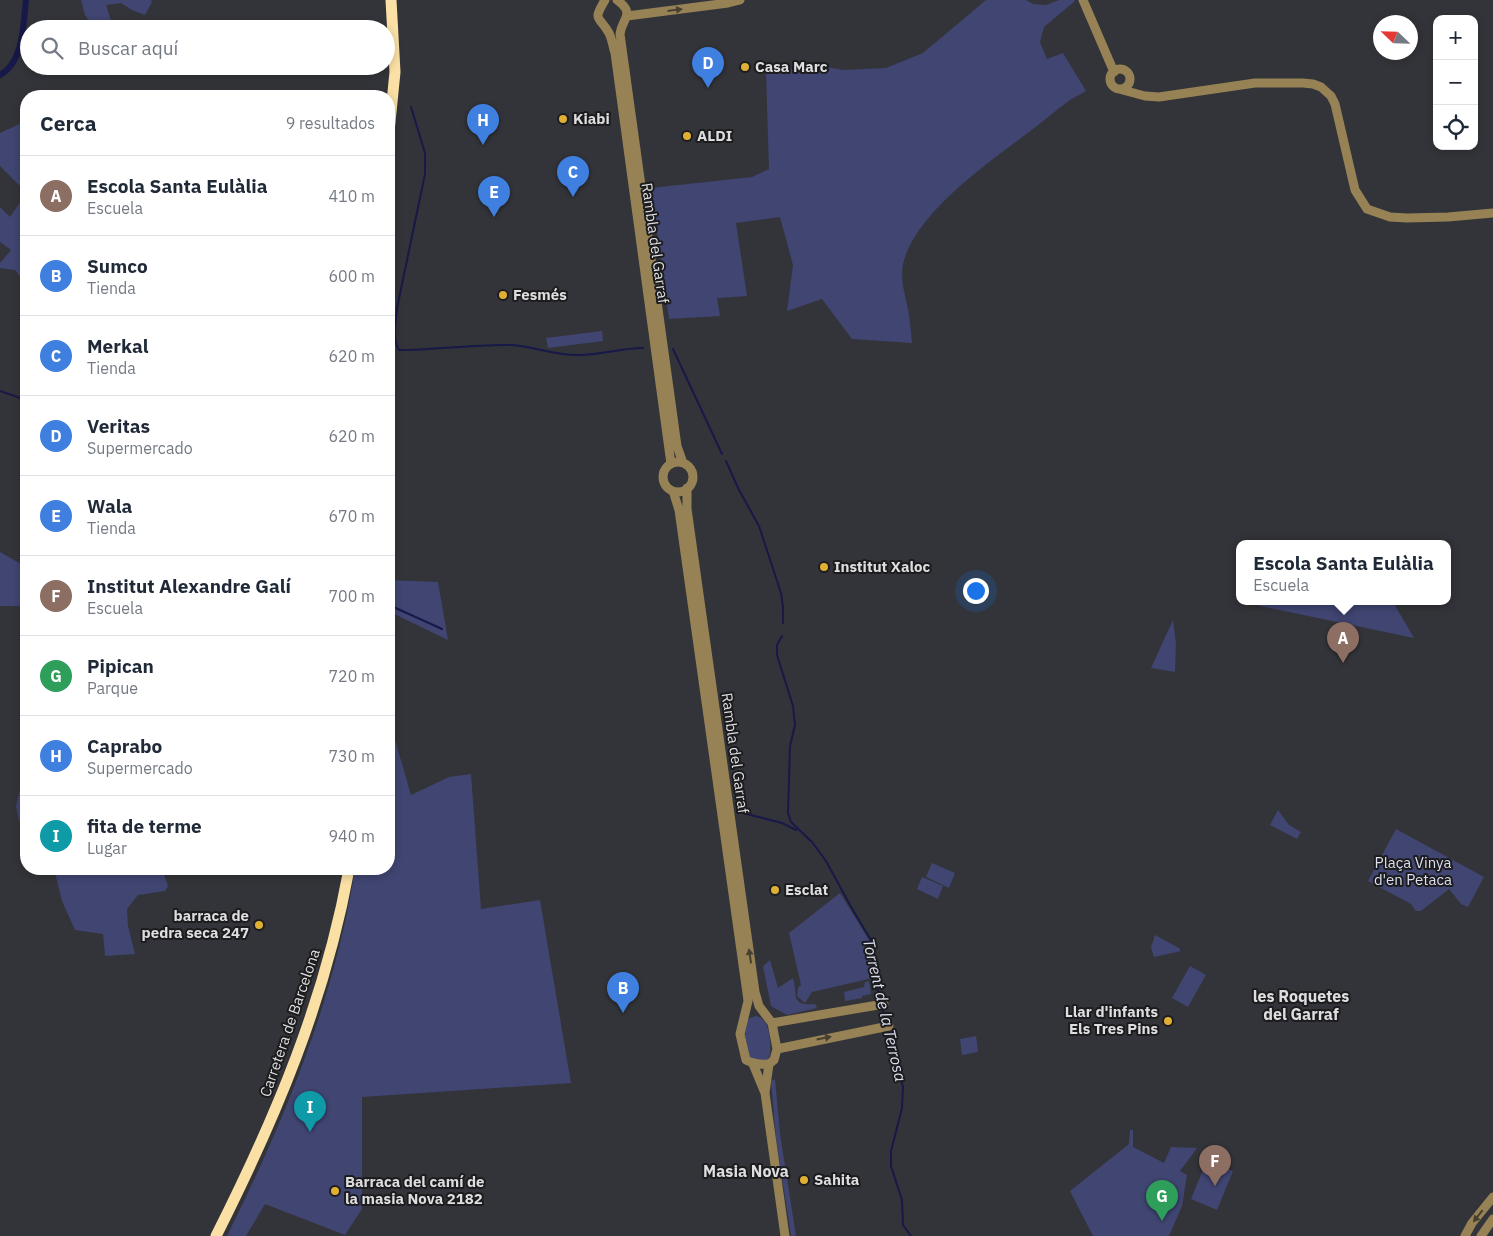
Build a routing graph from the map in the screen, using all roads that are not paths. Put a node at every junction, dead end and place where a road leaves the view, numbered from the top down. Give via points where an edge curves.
1 (391, 0) edge
2 (740, 0) edge
3 (1083, 0) edge
4 (617, 1) edge
5 (604, 2) edge
6 (627, 16) junction
7 (392, 20) edge
8 (621, 27) junction
9 (605, 28) junction
10 (1114, 72) junction
11 (395, 75) edge
12 (1130, 80) junction
13 (1119, 89) junction
14 (393, 90) edge
15 (1134, 92) junction
16 (1493, 212) edge
17 (659, 349) junction
18 (683, 463) junction
19 (671, 464) junction
20 (687, 488) junction
21 (673, 491) junction
22 (348, 875) edge
23 (884, 1004) dead end
24 (743, 1018) junction
25 (770, 1020) junction
26 (889, 1026) dead end
27 (777, 1049) junction
28 (753, 1064) junction
29 (769, 1064) junction
30 (765, 1093) junction
31 (244, 1182) junction
32 (1493, 1197) edge
33 (1493, 1219) edge
34 (210, 1236) edge
35 (216, 1236) edge
36 (785, 1236) edge
37 (1465, 1236) edge
38 (1481, 1236) edge

1 - 7 highway
6 -> 2 street
3 - 10 street
4 - 5 street, Rambla del Garraf
4 - 6 street, Rambla del Garraf via 625,8
5 - 9 street, Rambla del Garraf via 598,18
6 - 8 street
8 - 9 street
8 - 17 street, Rambla del Garraf
9 - 17 street, Rambla del Garraf via 615,53
10 - 12 street via 1124,70
10 - 13 street via 1112,85
11 - 14 highway
12 - 13 street via 1127,86
12 - 15 street
13 - 15 street
15 - 16 street via 1159,97 1255,83 1313,84 1328,93 1335,104 1355,190 1367,209 1407,218 1448,218
17 - 18 street, Rambla del Garraf
17 - 19 street, Rambla del Garraf
18 - 19 street
18 - 20 street, Rambla del Garraf via 691,469 692,475
19 - 21 street, Rambla del Garraf via 665,469 663,478
20 - 21 street
25 -> 20 street, Rambla del Garraf via 759,1006 755,992 687,509
21 - 24 street, Rambla del Garraf via 679,510 748,993
22 - 31 highway, Carretera de Barcelona via 336,933 309,1025
23 - 25 street
24 - 25 street via 758,1012
24 - 28 street via 740,1034 743,1050 746,1060
25 - 27 street
27 -> 26 street
27 - 29 street via 774,1060
28 - 29 street
28 - 30 street
29 - 30 street
30 - 36 street
31 - 34 highway via 238,1183
31 - 35 highway, Carretera de Barcelona
32 -> 37 street
33 - 38 street

